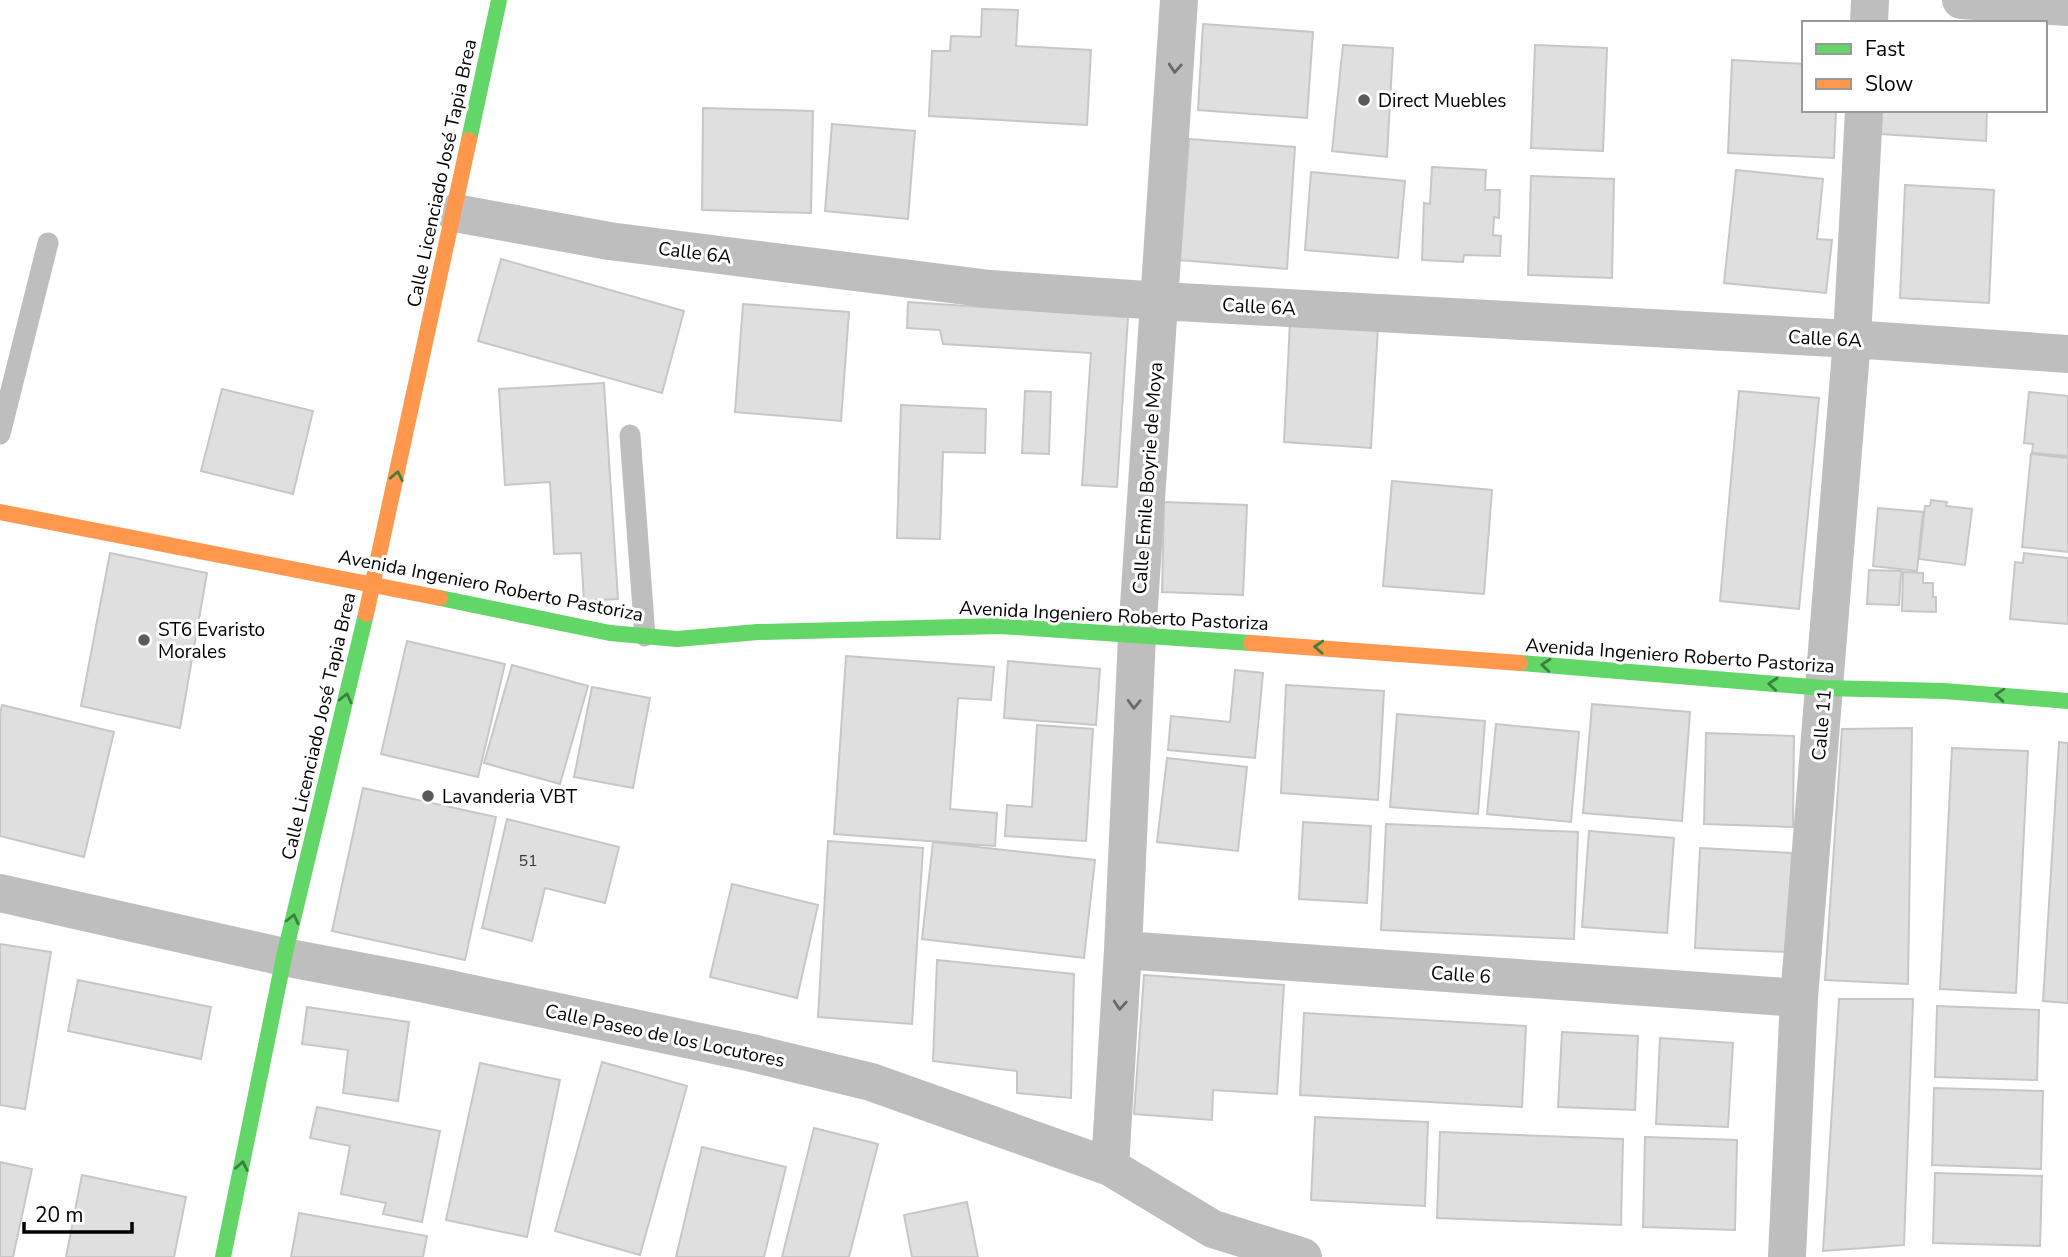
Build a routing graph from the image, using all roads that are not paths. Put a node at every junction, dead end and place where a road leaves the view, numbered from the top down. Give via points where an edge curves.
1 (499, 0) edge
2 (1180, 0) edge
3 (1870, 0) edge
4 (1961, 0) edge
5 (1973, 0) edge
6 (2068, 7) edge
7 (1869, 21) edge
8 (1864, 112) edge
9 (455, 214) junction
10 (48, 243) dead end
11 (1160, 301) junction
12 (1852, 339) junction
13 (2068, 354) edge
14 (0, 434) edge
15 (630, 435) dead end
16 (0, 512) edge
17 (373, 584) junction
18 (645, 636) junction
19 (1137, 636) junction
20 (1824, 688) junction
21 (2068, 701) edge
22 (0, 893) edge
23 (1123, 950) junction
24 (284, 957) junction
25 (1799, 998) junction
26 (1110, 1167) junction
27 (1212, 1243) edge
28 (223, 1257) edge
29 (1303, 1257) edge
30 (1787, 1257) edge

1 - 9 street, Calle Licenciado José Tapia Brea
2 -> 11 street, Calle Emile Boyrie de Moya
3 - 7 street
4 - 5 street
5 - 6 street
8 - 12 street, Calle 11
9 - 11 street, Calle 6A via 609,241 963,285
17 -> 9 street, Calle Licenciado José Tapia Brea
10 - 14 lane
11 - 12 street, Calle 6A
11 - 19 street, Calle Emile Boyrie de Moya
12 - 13 street, Calle 6A
12 - 20 street, Calle 11
15 - 18 lane
16 - 17 street, Avenida Ingeniero Roberto Pastoriza
17 - 18 street, Avenida Ingeniero Roberto Pastoriza via 610,633
24 -> 17 street, Calle Licenciado José Tapia Brea
18 - 19 street, Avenida Ingeniero Roberto Pastoriza via 677,639 758,632 1000,626
20 -> 19 street, Avenida Ingeniero Roberto Pastoriza
19 -> 23 street, Calle Emile Boyrie de Moya
21 -> 20 street, Avenida Ingeniero Roberto Pastoriza
20 - 25 street, Calle 11
22 - 24 street, Calle Paseo de los Locutores
23 - 25 street, Calle 6
23 -> 26 street, Calle Emile Boyrie de Moya
24 - 26 street, Calle Paseo de los Locutores via 752,1053 871,1082
28 -> 24 street, Calle Licenciado José Tapia Brea
25 - 30 street, Calle 11
26 - 27 street, Calle Paseo de los Locutores
27 - 29 street, Calle Paseo de los Locutores

